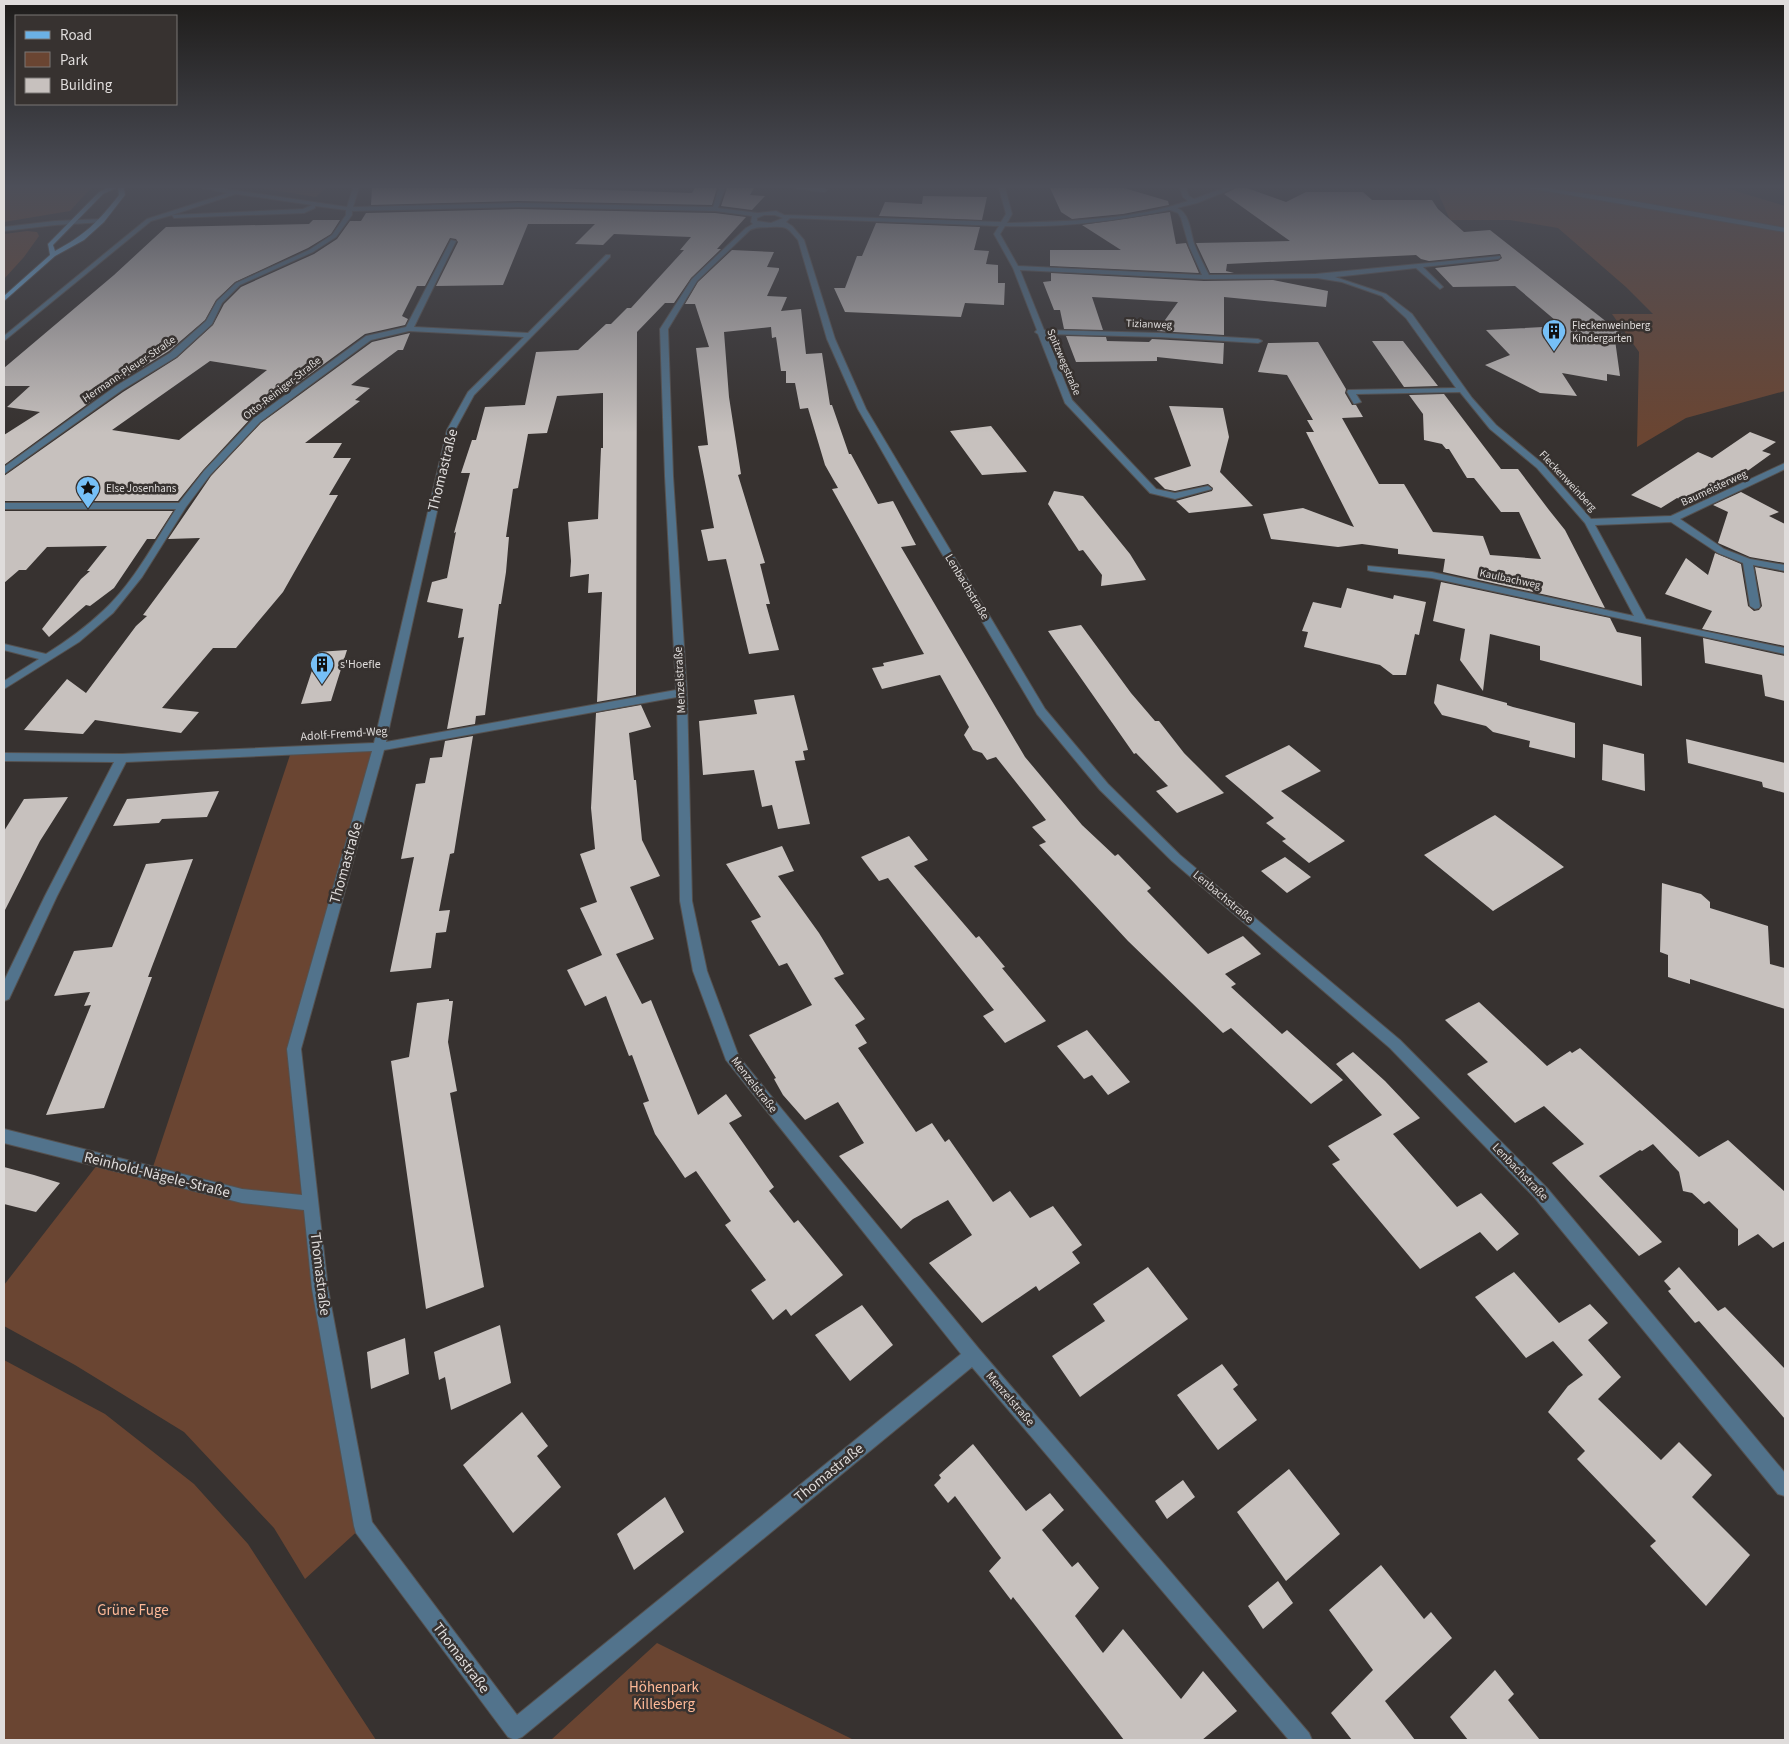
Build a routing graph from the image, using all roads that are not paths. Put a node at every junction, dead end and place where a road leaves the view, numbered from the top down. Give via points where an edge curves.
1 (37, 269) edge
2 (87, 269) edge
3 (270, 269) edge
4 (439, 269) edge
5 (595, 269) edge
6 (705, 269) edge
7 (809, 269) edge
8 (1016, 269) edge
9 (1049, 269) edge
10 (1203, 269) edge
11 (1377, 269) edge
12 (1421, 269) edge
13 (1206, 276) junction
14 (1318, 276) junction
15 (1440, 287) dead end
16 (4, 299) edge
17 (409, 329) junction
18 (1039, 332) junction
19 (529, 335) junction
20 (4, 339) edge
21 (1258, 341) dead end
22 (1462, 390) junction
23 (1357, 402) dead end
24 (1785, 466) edge
25 (4, 471) edge
26 (1208, 489) dead end
27 (4, 506) edge
28 (182, 506) junction
29 (1673, 519) junction
30 (1589, 522) junction
31 (1748, 561) junction
32 (1371, 568) dead end
33 (1785, 568) edge
34 (1755, 606) dead end
35 (1642, 621) junction
36 (4, 648) edge
37 (1785, 651) edge
38 (48, 658) junction
39 (4, 686) edge
40 (682, 694) junction
41 (378, 747) junction
42 (4, 758) edge
43 (122, 758) junction
44 (4, 996) edge
45 (4, 1136) edge
46 (312, 1204) junction
47 (973, 1355) junction
48 (1785, 1488) edge
49 (1302, 1740) edge

1 - 16 main road
2 - 20 street
3 - 25 street, Hermann-Pleuer-Straße via 238,284 219,302 209,322 172,355 119,388
4 - 17 street
5 - 19 street, Thomastraße
6 - 40 street, Menzelstraße via 694,280 664,329
7 - 48 street, Lenbachstraße via 831,339 862,408 1041,711 1104,787 1176,858 1395,1044 1541,1193
8 - 18 street, Spitzwegstraße
9 - 13 street, Fleckenweinberg
10 - 13 street
11 - 14 street, Fleckenweinberg
12 - 15 street
13 - 14 street, Fleckenweinberg
14 - 22 street, Fleckenweinberg via 1367,288 1398,304
17 - 19 street, Otto-Reiniger-Straße
17 - 28 street, Otto-Reiniger-Straße via 369,338 268,410 225,452
18 - 21 street, Tizianweg
18 - 26 street, Spitzwegstraße via 1068,401 1153,490 1175,496
19 - 41 street, Thomastraße via 471,394 452,430
22 - 23 street via 1352,392
22 - 30 street, Fleckenweinberg via 1493,427 1540,466
24 - 29 street, Baumeisterweg
27 - 28 street
28 - 38 street, Otto-Reiniger-Straße via 127,591 88,630
29 - 30 street, Baumeisterweg
29 - 31 street via 1721,551
30 - 35 street, Fleckenweinberg
31 - 33 street
31 - 34 street
32 - 35 street, Kaulbachweg via 1432,575
35 - 37 street
36 - 38 street
38 - 39 street, Otto-Reiniger-Straße
40 - 41 street, Adolf-Fremd-Weg
40 - 47 street, Menzelstraße via 686,901 700,971 732,1060
41 - 43 street, Adolf-Fremd-Weg
41 - 46 street, Thomastraße via 294,1049
42 - 43 street, Adolf-Fremd-Weg
43 - 44 street
45 - 46 street, Reinhold-Nägele-Straße via 242,1196
46 - 47 street, Thomastraße via 320,1289 363,1526 515,1730
47 - 49 street, Menzelstraße

